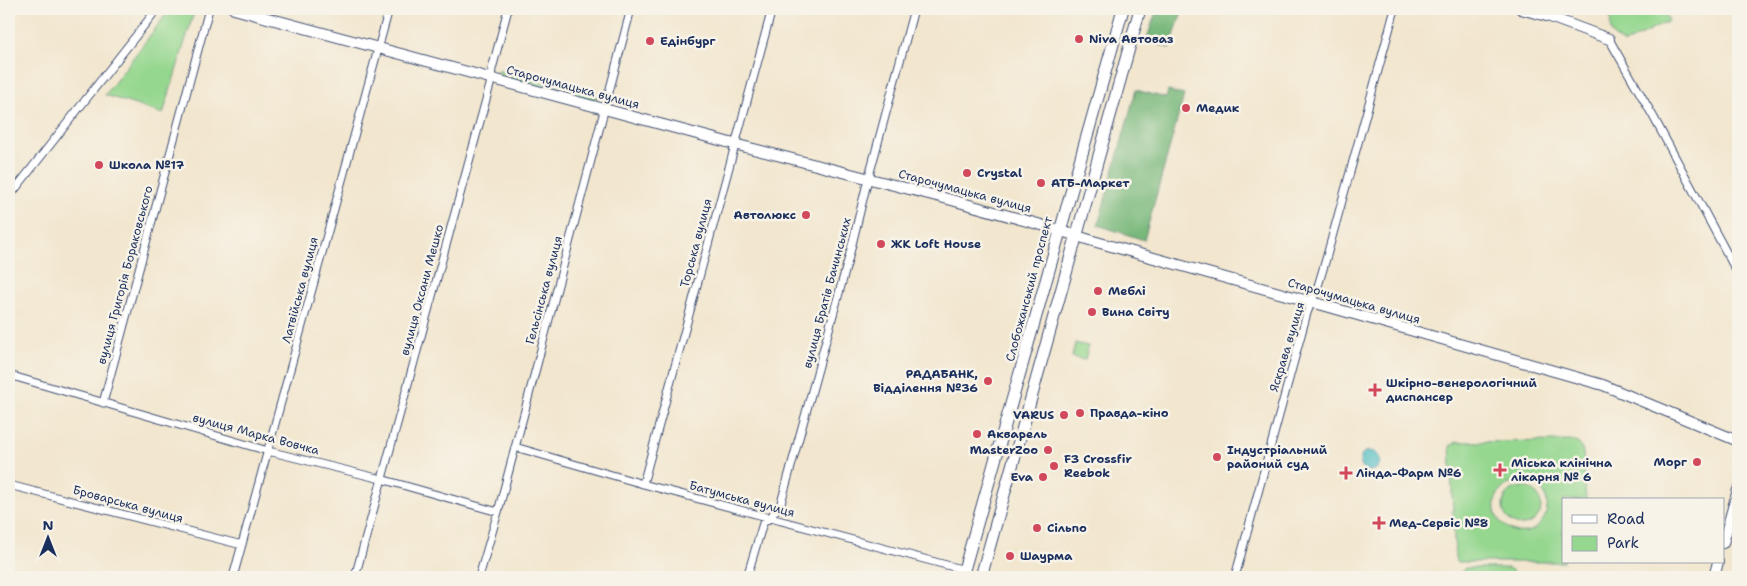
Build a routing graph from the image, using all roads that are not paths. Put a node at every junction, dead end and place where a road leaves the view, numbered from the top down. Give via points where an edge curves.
1 (157, 9) edge
2 (209, 9) edge
3 (234, 9) edge
4 (389, 9) edge
5 (508, 9) edge
6 (630, 9) edge
7 (772, 9) edge
8 (914, 9) edge
9 (1123, 9) edge
10 (1140, 9) edge
11 (1395, 9) edge
12 (1521, 9) edge
13 (1609, 39) joint
14 (378, 48) junction
15 (491, 78) junction
16 (603, 108) junction
17 (734, 144) junction
18 (868, 178) junction
19 (9, 197) edge
20 (1060, 230) junction
21 (1076, 235) junction
22 (1738, 274) edge
23 (1312, 302) junction
24 (9, 375) edge
25 (103, 403) junction
26 (1738, 440) edge
27 (515, 447) junction
28 (268, 451) junction
29 (382, 479) junction
30 (643, 484) junction
31 (9, 485) edge
32 (1738, 490) edge
33 (498, 512) junction
34 (770, 518) junction
35 (1724, 539) edge
36 (242, 545) junction
37 (1717, 564) edge
38 (964, 574) edge
39 (985, 576) edge
40 (233, 577) edge
41 (355, 577) edge
42 (479, 577) edge
43 (747, 577) edge
44 (1235, 577) edge
45 (1714, 577) edge

1 - 19 street
2 - 25 street, вулиця Григорія Бораковського
3 - 14 street, Старочумацька вулиця
4 - 14 street, Латвійська вулиця
5 - 15 street, вулиця Оксани Мешко
6 - 16 street, Гельсінська вулиця
7 - 17 street, Торська вулиця
8 - 18 street, вулиця Братів Бачинських
9 - 20 main road, Слобожанський проспект
10 - 21 main road
11 - 23 street, Яскрава вулиця
12 - 13 street
13 - 22 street
14 - 15 street, Старочумацька вулиця
14 - 28 street, Латвійська вулиця
15 - 16 street, Старочумацька вулиця
15 - 29 street, вулиця Оксани Мешко
16 - 17 street, Старочумацька вулиця
16 - 27 street, Гельсінська вулиця
17 - 18 street, Старочумацька вулиця
17 - 30 street, Торська вулиця
18 - 20 street, Старочумацька вулиця
18 - 34 street, вулиця Братів Бачинських via 781,503
20 - 21 street, Старочумацька вулиця
20 - 38 main road, Слобожанський проспект
21 - 23 street, Старочумацька вулиця
21 - 39 main road
23 - 26 street, Старочумацька вулиця via 1604,385
23 - 44 street, Яскрава вулиця
24 - 25 street, вулиця Марка Вовчка
25 - 28 street, вулиця Марка Вовчка
27 - 30 street, Батумська вулиця
27 - 33 street, Гельсінська вулиця
28 - 29 street, вулиця Марка Вовчка
28 - 36 street, Латвійська вулиця
29 - 33 street, вулиця Марка Вовчка
29 - 41 street, вулиця Оксани Мешко
30 - 34 street, Батумська вулиця
31 - 36 street, Броварська вулиця
32 - 35 street
33 - 42 street, Гельсінська вулиця
34 - 38 street, Батумська вулиця
34 - 43 street, вулиця Братів Бачинських via 763,523
36 - 40 street, Латвійська вулиця
37 - 45 street

